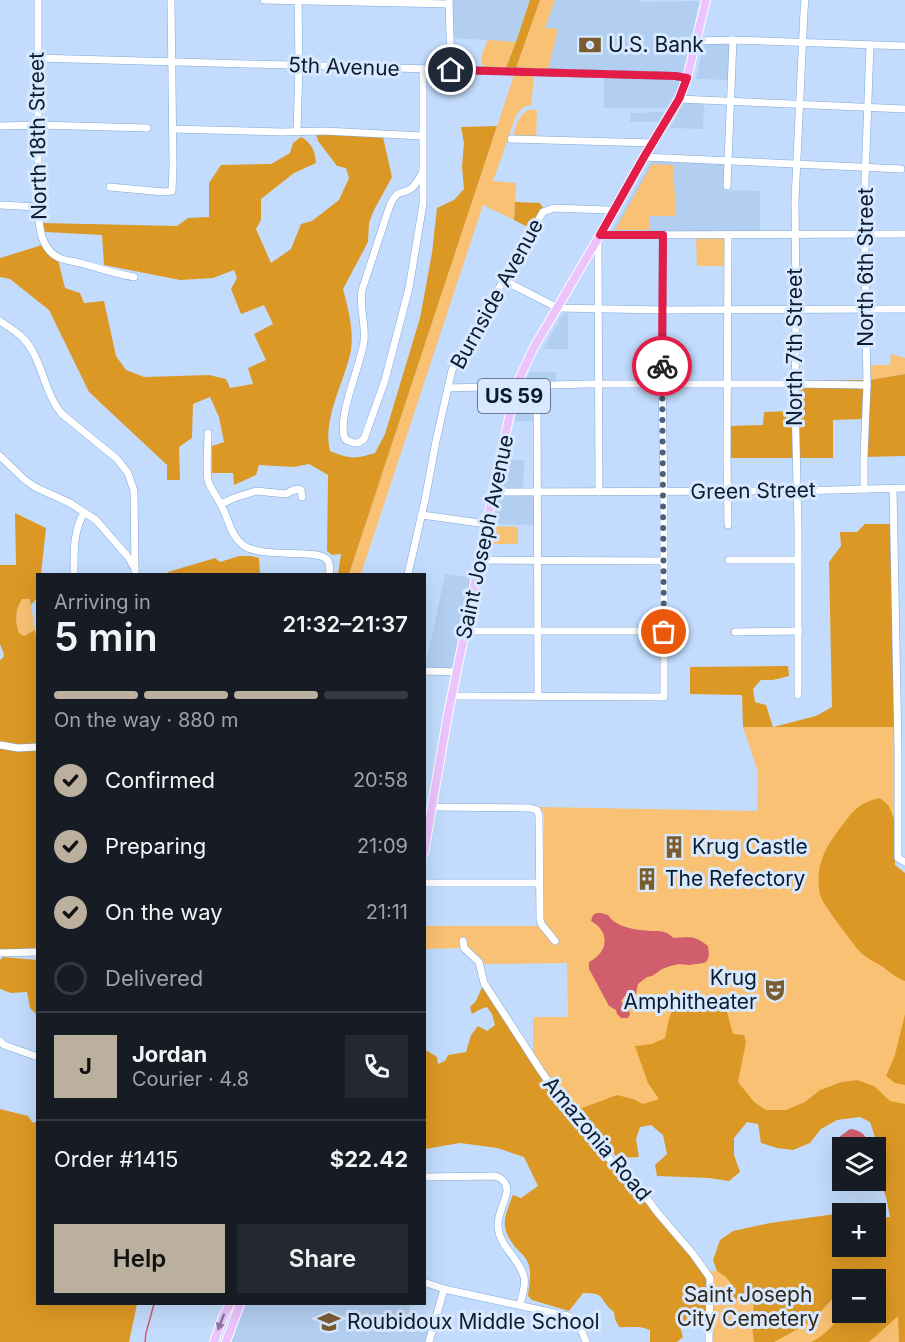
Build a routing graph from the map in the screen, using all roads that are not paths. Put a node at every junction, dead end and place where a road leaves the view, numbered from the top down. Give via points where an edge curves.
1 (38, 0) edge
2 (171, 0) edge
3 (264, 0) edge
4 (706, 0) edge
5 (805, 0) edge
6 (298, 1) edge
7 (449, 2) edge
8 (733, 40) junction
9 (696, 41) junction
10 (802, 42) junction
11 (870, 45) junction
12 (905, 46) edge
13 (37, 58) junction
14 (171, 62) junction
15 (299, 65) junction
16 (423, 69) junction
17 (451, 70) junction
18 (687, 78) junction
19 (679, 99) junction
20 (731, 101) junction
21 (799, 104) junction
22 (868, 107) junction
23 (905, 109) edge
24 (38, 125) junction
25 (0, 126) edge
26 (147, 128) dead end
27 (172, 129) junction
28 (297, 132) junction
29 (423, 136) junction
30 (511, 140) dead end
31 (652, 143) junction
32 (644, 157) junction
33 (728, 161) junction
34 (796, 164) junction
35 (866, 166) junction
36 (901, 169) dead end
37 (423, 171) junction
38 (727, 186) dead end
39 (110, 187) dead end
40 (0, 205) edge
41 (38, 207) junction
42 (614, 212) junction
43 (796, 234) junction
44 (865, 234) junction
45 (905, 234) edge
46 (663, 235) junction
47 (728, 235) junction
48 (599, 237) junction
49 (134, 277) dead end
50 (503, 280) junction
51 (558, 308) junction
52 (598, 309) junction
53 (796, 309) junction
54 (865, 309) junction
55 (905, 309) edge
56 (663, 310) junction
57 (727, 310) junction
58 (0, 321) edge
59 (599, 384) junction
60 (795, 384) junction
61 (662, 385) junction
62 (727, 385) junction
63 (867, 385) junction
64 (516, 386) junction
65 (537, 386) junction
66 (448, 388) junction
67 (208, 433) dead end
68 (0, 456) edge
69 (893, 488) junction
70 (905, 488) edge
71 (864, 489) junction
72 (728, 491) junction
73 (797, 491) junction
74 (493, 492) junction
75 (537, 492) junction
76 (599, 492) junction
77 (664, 492) junction
78 (302, 497) dead end
79 (221, 504) junction
80 (84, 513) junction
81 (422, 515) junction
82 (488, 525) junction
83 (728, 525) dead end
84 (480, 560) junction
85 (729, 560) dead end
86 (798, 560) junction
87 (537, 561) junction
88 (664, 561) junction
89 (135, 572) edge
90 (74, 573) edge
91 (329, 573) edge
92 (408, 573) edge
93 (465, 631) junction
94 (538, 631) junction
95 (799, 631) junction
96 (664, 632) junction
97 (735, 632) dead end
98 (426, 671) edge
99 (457, 672) junction
100 (901, 690) edge
101 (798, 695) dead end
102 (452, 696) junction
103 (538, 697) junction
104 (0, 745) edge
105 (36, 747) edge
106 (432, 807) junction
107 (428, 831) junction
108 (426, 837) edge
109 (426, 842) edge
110 (903, 861) edge
111 (426, 883) edge
112 (539, 883) junction
113 (463, 941) dead end
114 (555, 941) dead end
115 (36, 952) edge
116 (0, 953) edge
117 (0, 1041) edge
118 (36, 1056) edge
119 (426, 1177) edge
120 (426, 1283) edge
121 (444, 1288) junction
122 (520, 1304) junction
123 (229, 1305) edge
124 (240, 1305) edge
125 (214, 1342) edge
126 (226, 1342) edge
127 (429, 1342) edge
128 (586, 1342) edge
129 (709, 1342) edge

1 - 13 street, North 18th Street
2 - 14 street
3 - 6 street
4 - 9 main road, Saint Joseph Avenue / US 59
5 - 10 street, North 7th Street
6 - 7 street
6 - 15 street
7 - 17 street
8 - 9 street
8 - 10 street
8 - 20 street
9 - 18 main road, Saint Joseph Avenue / US 59
10 - 11 street
10 - 21 street, North 7th Street
11 - 12 street
11 - 22 street, North 6th Street
13 - 14 street, 5th Avenue
13 - 24 street, North 18th Street
14 - 15 street, 5th Avenue
14 - 27 street
15 - 16 street, 5th Avenue
15 - 28 street
16 - 17 street, 5th Avenue
16 - 29 street
17 - 18 street, 5th Avenue
18 - 19 main road, Saint Joseph Avenue / US 59
19 - 20 street
19 - 31 main road, Saint Joseph Avenue / US 59
20 - 21 street
20 - 33 street
21 - 22 street
21 - 34 street, North 7th Street
22 - 23 street
22 - 35 street, North 6th Street
24 - 25 street
24 - 26 street
24 - 41 street, North 18th Street
27 - 28 street
27 - 39 street via 172,191
28 - 29 street
29 - 37 street
30 - 31 street
31 - 32 main road, Saint Joseph Avenue / US 59
32 - 33 street
32 - 42 main road, Saint Joseph Avenue / US 59
33 - 34 street
33 - 38 street
34 - 35 street
34 - 43 street, North 7th Street
35 - 36 street
35 - 44 street, North 6th Street
37 - 37 street via 421,220 398,335 364,439 350,442 344,436 344,420 364,341 362,290 390,204 398,193 411,189
40 - 41 street
41 - 49 street, North 18th Street via 40,234 56,256
42 - 48 main road, Saint Joseph Avenue / US 59
42 - 50 street, Burnside Avenue via 547,209
43 - 44 street
43 - 47 street
43 - 53 street, North 7th Street
44 - 45 street
44 - 54 street, North 6th Street
46 - 47 street
46 - 48 street
46 - 56 street
47 - 57 street
48 - 51 main road, Saint Joseph Avenue / US 59
48 - 52 street
50 - 51 street
50 - 66 street, Burnside Avenue via 452,370
51 - 52 street
51 - 64 main road, Saint Joseph Avenue / US 59
52 - 56 street
52 - 59 street
53 - 54 street
53 - 57 street
53 - 60 street, North 7th Street
54 - 55 street
54 - 63 street, North 6th Street
56 - 57 street
56 - 61 street
57 - 62 street
58 - 89 street via 24,338 62,414 129,473 135,491
59 - 61 street
59 - 65 street
59 - 76 street
60 - 62 street
60 - 63 street
60 - 73 street, North 7th Street
61 - 62 street
61 - 77 street
62 - 72 street
63 - 71 street, North 6th Street
64 - 65 street
64 - 66 street
64 - 74 main road, Saint Joseph Avenue / US 59
65 - 75 street
66 - 81 street, Burnside Avenue
67 - 79 street via 208,480
68 - 80 street via 35,487
69 - 70 street, Green Street
69 - 71 street, Green Street
69 - 100 street
71 - 73 street, Green Street
72 - 73 street, Green Street
72 - 77 street, Green Street
72 - 83 street
73 - 86 street, North 7th Street
74 - 75 street, Green Street
74 - 82 main road, Saint Joseph Avenue / US 59
75 - 76 street, Green Street
75 - 87 street
76 - 77 street, Green Street
77 - 88 street
78 - 79 street via 299,489 292,490 289,497 256,491
79 - 91 street via 230,528 245,547 267,553 319,555 327,558
80 - 89 street via 114,540
80 - 90 street via 77,528
81 - 82 street
81 - 92 street, Burnside Avenue
82 - 84 main road, Saint Joseph Avenue / US 59
84 - 87 street
84 - 93 main road, Saint Joseph Avenue / US 59
85 - 86 street
86 - 95 street, North 7th Street
87 - 88 street
87 - 94 street
88 - 96 street
93 - 94 street
93 - 99 main road, Saint Joseph Avenue / US 59
94 - 96 street
94 - 103 street
95 - 97 street
95 - 101 street, North 7th Street
96 - 103 street via 664,697
98 - 99 street
99 - 102 main road, Saint Joseph Avenue / US 59
100 - 110 street via 898,858
102 - 103 street
102 - 106 main road, Saint Joseph Avenue / US 59
104 - 105 street
106 - 107 main road, Saint Joseph Avenue / US 59
106 - 112 street via 537,810
107 - 108 main road, Saint Joseph Avenue / US 59
107 - 109 main road, Saint Joseph Avenue / US 59
111 - 112 street
112 - 114 street via 540,920
113 - 129 street, Amazonia Road via 464,948 479,962 484,983 569,1111 649,1201 710,1278
115 - 116 street
117 - 118 street
119 - 122 street via 495,1176 503,1180 507,1191 498,1228 524,1276
120 - 121 street
121 - 122 street
121 - 127 street
122 - 128 street via 573,1318
123 -> 125 main road
124 - 126 main road

